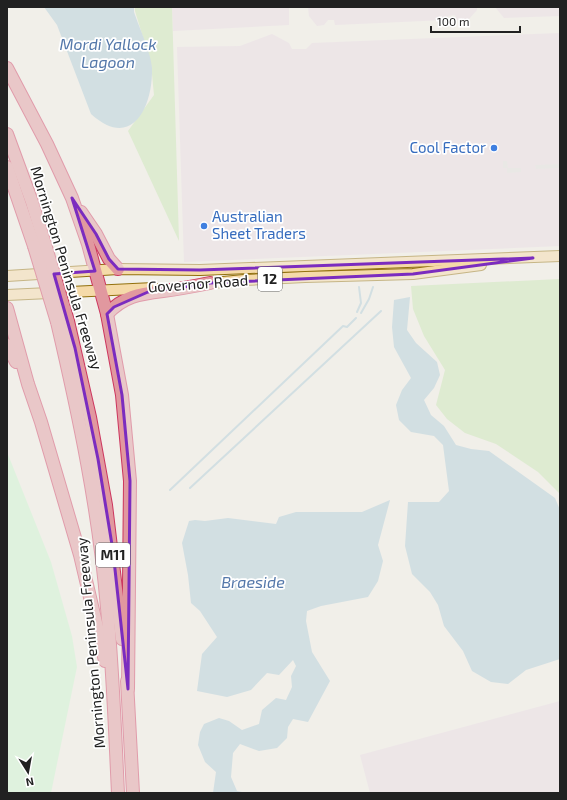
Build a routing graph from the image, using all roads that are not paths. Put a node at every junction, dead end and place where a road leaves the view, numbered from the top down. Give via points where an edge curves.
1 (7, 68) edge
2 (7, 134) edge
3 (7, 167) edge
4 (72, 198) junction
5 (40, 245) junction
6 (560, 256) edge
7 (533, 258) junction
8 (118, 269) junction
9 (95, 271) junction
10 (7, 276) edge
11 (210, 283) junction
12 (101, 291) junction
13 (7, 295) edge
14 (7, 308) edge
15 (107, 314) junction
16 (62, 321) junction
17 (7, 345) edge
18 (28, 384) junction
19 (128, 689) junction
20 (113, 690) junction
21 (118, 793) edge
22 (133, 793) edge

1 - 4 highway
2 - 5 highway, Mornington Peninsula Freeway / M11 via 32,202
3 - 5 highway, Mornington Peninsula Freeway / M11
4 - 8 highway via 109,259
4 - 9 highway
5 - 16 highway, Mornington Peninsula Freeway / M11, bridge
6 - 7 main road, Governor Road / 12
7 - 8 main road, Governor Road / 12 via 208,270
7 - 11 main road, Governor Road / 12 via 413,274
8 - 9 main road, Governor Road / 12
9 - 10 main road, Governor Road / 12
9 - 12 highway
11 - 12 main road, Governor Road / 12
11 - 15 highway via 148,292 122,301
12 - 13 main road, Governor Road / 12
12 - 15 highway
14 - 18 highway
15 - 19 highway via 122,395 130,481
16 - 19 highway, Mornington Peninsula Freeway / M11 via 90,417 106,505
16 - 20 highway, Mornington Peninsula Freeway / M11 via 94,502 107,608
17 - 18 highway
18 - 20 highway via 80,555
19 - 22 highway, Mornington Peninsula Freeway / M11
20 - 21 highway, Mornington Peninsula Freeway / M11

